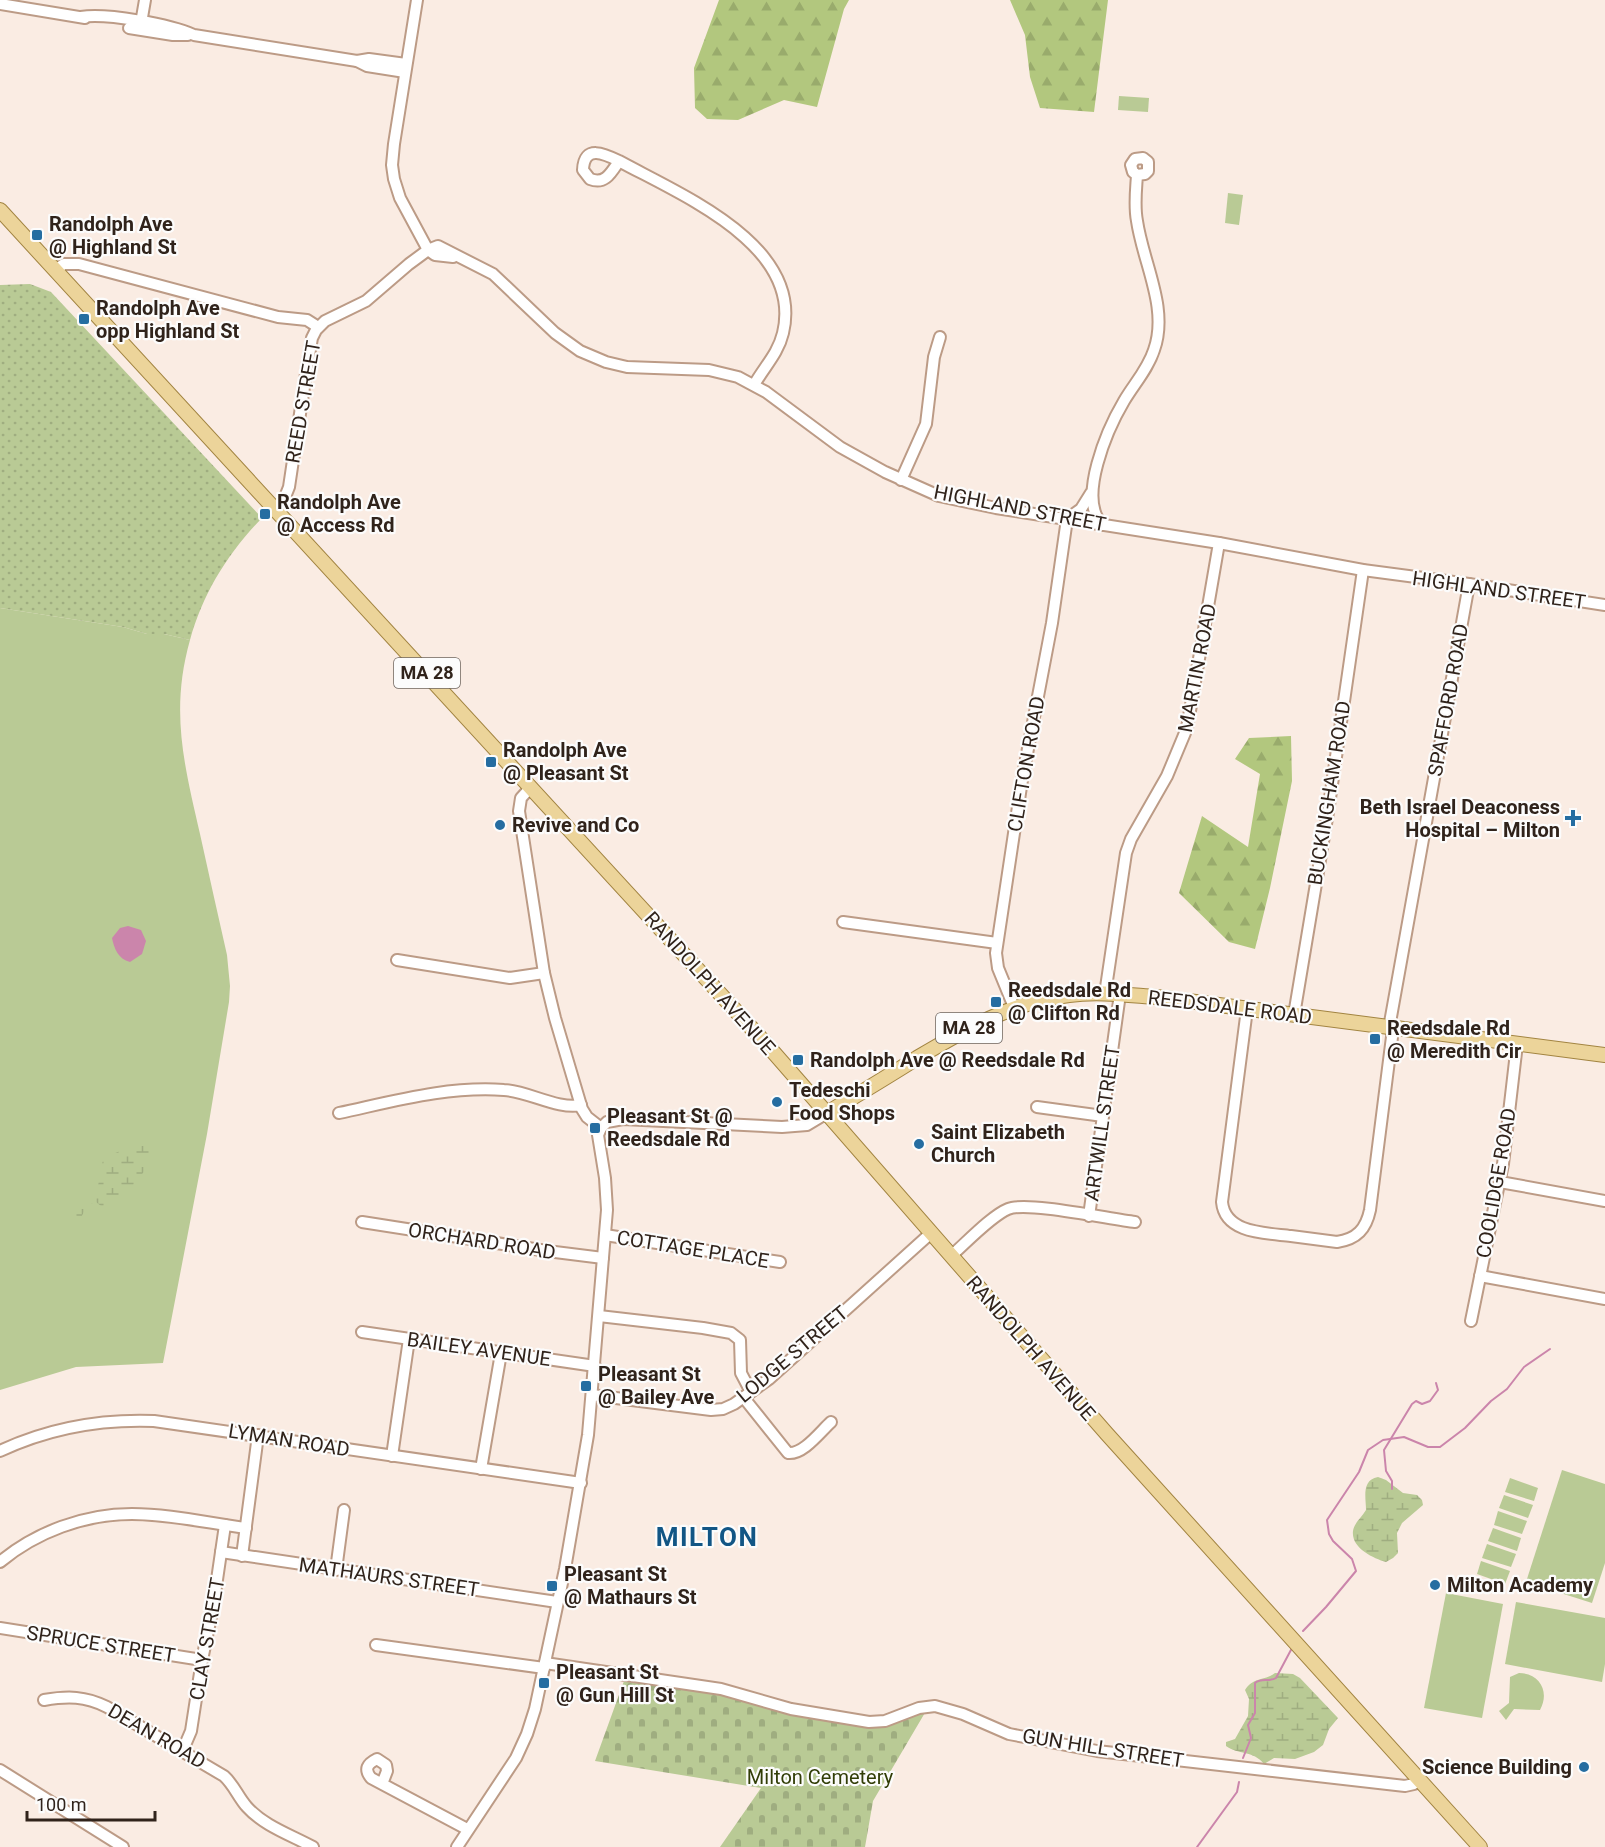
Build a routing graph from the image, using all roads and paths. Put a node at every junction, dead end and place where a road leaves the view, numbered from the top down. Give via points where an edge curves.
1 (145, 0) edge
2 (417, 0) edge
3 (0, 4) edge
4 (141, 26) junction
5 (406, 68) junction
6 (619, 161) junction
7 (1137, 175) dead end
8 (0, 210) edge
9 (428, 250) junction
10 (55, 270) junction
11 (318, 327) junction
12 (940, 337) dead end
13 (754, 384) junction
14 (901, 480) junction
15 (1091, 493) junction
16 (279, 512) junction
17 (1067, 519) junction
18 (1102, 525) junction
19 (1219, 543) junction
20 (1363, 570) junction
21 (1469, 584) junction
22 (1605, 605) edge
23 (531, 787) junction
24 (843, 922) dead end
25 (997, 943) junction
26 (397, 960) dead end
27 (543, 973) junction
28 (1105, 994) junction
29 (1120, 994) junction
30 (1014, 1007) junction
31 (1247, 1009) junction
32 (1293, 1015) junction
33 (1391, 1028) junction
34 (1517, 1044) junction
35 (1605, 1055) edge
36 (581, 1105) junction
37 (1037, 1107) dead end
38 (339, 1113) dead end
39 (826, 1113) junction
40 (1103, 1116) junction
41 (601, 1128) junction
42 (1500, 1182) junction
43 (1605, 1201) edge
44 (1089, 1216) junction
45 (362, 1222) dead end
46 (1135, 1222) dead end
47 (931, 1233) junction
48 (605, 1235) junction
49 (951, 1256) junction
50 (603, 1258) junction
51 (780, 1262) dead end
52 (1480, 1276) junction
53 (1605, 1299) edge
54 (599, 1316) junction
55 (1471, 1321) dead end
56 (362, 1332) dead end
57 (409, 1339) junction
58 (501, 1353) junction
59 (595, 1366) junction
60 (592, 1395) junction
61 (747, 1395) junction
62 (831, 1422) dead end
63 (258, 1435) junction
64 (0, 1451) edge
65 (392, 1456) junction
66 (482, 1469) junction
67 (581, 1483) junction
68 (344, 1510) dead end
69 (225, 1525) junction
70 (246, 1528) junction
71 (221, 1552) junction
72 (242, 1556) junction
73 (0, 1562) edge
74 (336, 1570) junction
75 (557, 1602) junction
76 (0, 1628) edge
77 (376, 1645) dead end
78 (202, 1660) junction
79 (544, 1666) junction
80 (44, 1700) dead end
81 (183, 1752) junction
82 (0, 1770) edge
83 (1419, 1779) junction
84 (382, 1784) dead end
85 (467, 1830) junction
86 (123, 1847) edge
87 (313, 1847) edge
88 (457, 1847) edge
89 (1480, 1847) edge

1 - 4 street
2 - 5 street
3 - 4 street via 103,16
4 - 5 street via 174,28 194,35 357,61 369,58
5 - 9 street via 393,173 400,198
6 - 6 street via 592,153 584,160 584,172 592,181 604,180
6 - 13 street via 722,220 774,270 784,300 783,332 775,353
7 - 15 street via 1135,208 1155,289 1158,339 1152,357 1118,414
8 - 10 main road, RANDOLPH AVENUE / MA 28
9 - 11 street via 366,301
9 - 13 street, HIGHLAND STREET via 435,255 463,259 493,274 560,338 585,354 627,367 720,372
10 - 11 street via 64,264 79,264 268,315 307,320
10 - 16 main road, RANDOLPH AVENUE / MA 28
11 - 16 street, REED STREET via 311,342 288,487
12 - 14 street via 926,424
13 - 14 street, HIGHLAND STREET via 826,439
14 - 17 street, HIGHLAND STREET via 956,500
15 - 17 street via 1081,509
15 - 18 street via 1094,512
16 - 23 main road, RANDOLPH AVENUE / MA 28
17 - 18 street, HIGHLAND STREET
17 - 25 street, CLIFTON ROAD
18 - 19 street, HIGHLAND STREET
19 - 20 street, HIGHLAND STREET
19 - 28 street, MARTIN ROAD via 1185,734 1126,853
20 - 21 street, HIGHLAND STREET
20 - 32 street, BUCKINGHAM ROAD
21 - 22 street, HIGHLAND STREET
21 - 33 street, SPAFFORD ROAD
23 - 27 street via 521,798 519,811
23 - 39 main road, RANDOLPH AVENUE / MA 28
24 - 25 street
25 - 30 street, CLIFTON ROAD via 996,963
26 - 27 street via 510,978
27 - 36 street
28 - 29 main road, REEDSDALE ROAD / MA 28
28 - 30 main road, REEDSDALE ROAD / MA 28 via 1061,996
29 - 31 main road, REEDSDALE ROAD / MA 28
29 - 40 street, ARTWILL STREET
30 - 39 main road, REEDSDALE ROAD / MA 28 via 971,1027
31 - 32 main road, REEDSDALE ROAD / MA 28
31 - 33 street, SPAFFORD ROAD via 1222,1202 1224,1213 1233,1222 1256,1232 1337,1242 1364,1228 1370,1210
32 - 33 main road, REEDSDALE ROAD / MA 28
33 - 34 main road, REEDSDALE ROAD / MA 28
34 - 35 main road, REEDSDALE ROAD / MA 28
34 - 42 street, COOLIDGE ROAD
36 - 38 street via 569,1106 512,1090 467,1088
36 - 41 street via 587,1117
37 - 40 street
39 - 41 street, REEDSDALE ROAD via 809,1124 792,1127 623,1119 610,1120
39 - 47 main road, RANDOLPH AVENUE
40 - 44 street, ARTWILL STREET
41 - 48 street via 598,1142 606,1190
42 - 43 street
42 - 52 street, COOLIDGE ROAD
44 - 46 street, ARTWILL STREET
44 - 49 street, ARTWILL STREET via 1014,1207 997,1215
45 - 50 street, ORCHARD ROAD
47 - 49 main road, RANDOLPH AVENUE
47 - 61 street, LODGE STREET
48 - 50 street
48 - 51 street, COTTAGE PLACE
49 - 83 main road, RANDOLPH AVENUE
50 - 54 street
52 - 53 street
52 - 55 street, COOLIDGE ROAD
54 - 59 street
54 - 61 street via 734,1334 740,1340 741,1373
56 - 57 street, BAILEY AVENUE
57 - 58 street, BAILEY AVENUE
57 - 65 street
58 - 59 street, BAILEY AVENUE
58 - 66 street
59 - 60 street
60 - 61 street, LODGE STREET via 711,1410 729,1407
60 - 67 street
61 - 62 street via 788,1453 800,1450
63 - 64 street, LYMAN ROAD via 162,1422 105,1422 48,1432
63 - 65 street, LYMAN ROAD
63 - 70 street
65 - 66 street, LYMAN ROAD
66 - 67 street, LYMAN ROAD
67 - 75 street
68 - 74 street
69 - 70 street
69 - 71 street, CLAY STREET
69 - 73 street via 141,1515 110,1516 48,1532
70 - 72 street
71 - 72 street, MATHAURS STREET
71 - 78 street, CLAY STREET
72 - 74 street, MATHAURS STREET
74 - 75 street, MATHAURS STREET
75 - 79 street
76 - 78 street, SPRUCE STREET
77 - 79 street, GUN HILL STREET
78 - 81 street, CLAY STREET via 191,1731
79 - 83 street, GUN HILL STREET via 721,1689 798,1711 869,1722 935,1706 1009,1734 1097,1751 1405,1786
79 - 85 street via 524,1742
80 - 81 street, DEAN ROAD via 91,1700
81 - 87 street, DEAN ROAD via 224,1776 248,1808 260,1817
82 - 86 street
83 - 89 main road, RANDOLPH AVENUE
84 - 85 street
85 - 88 street

